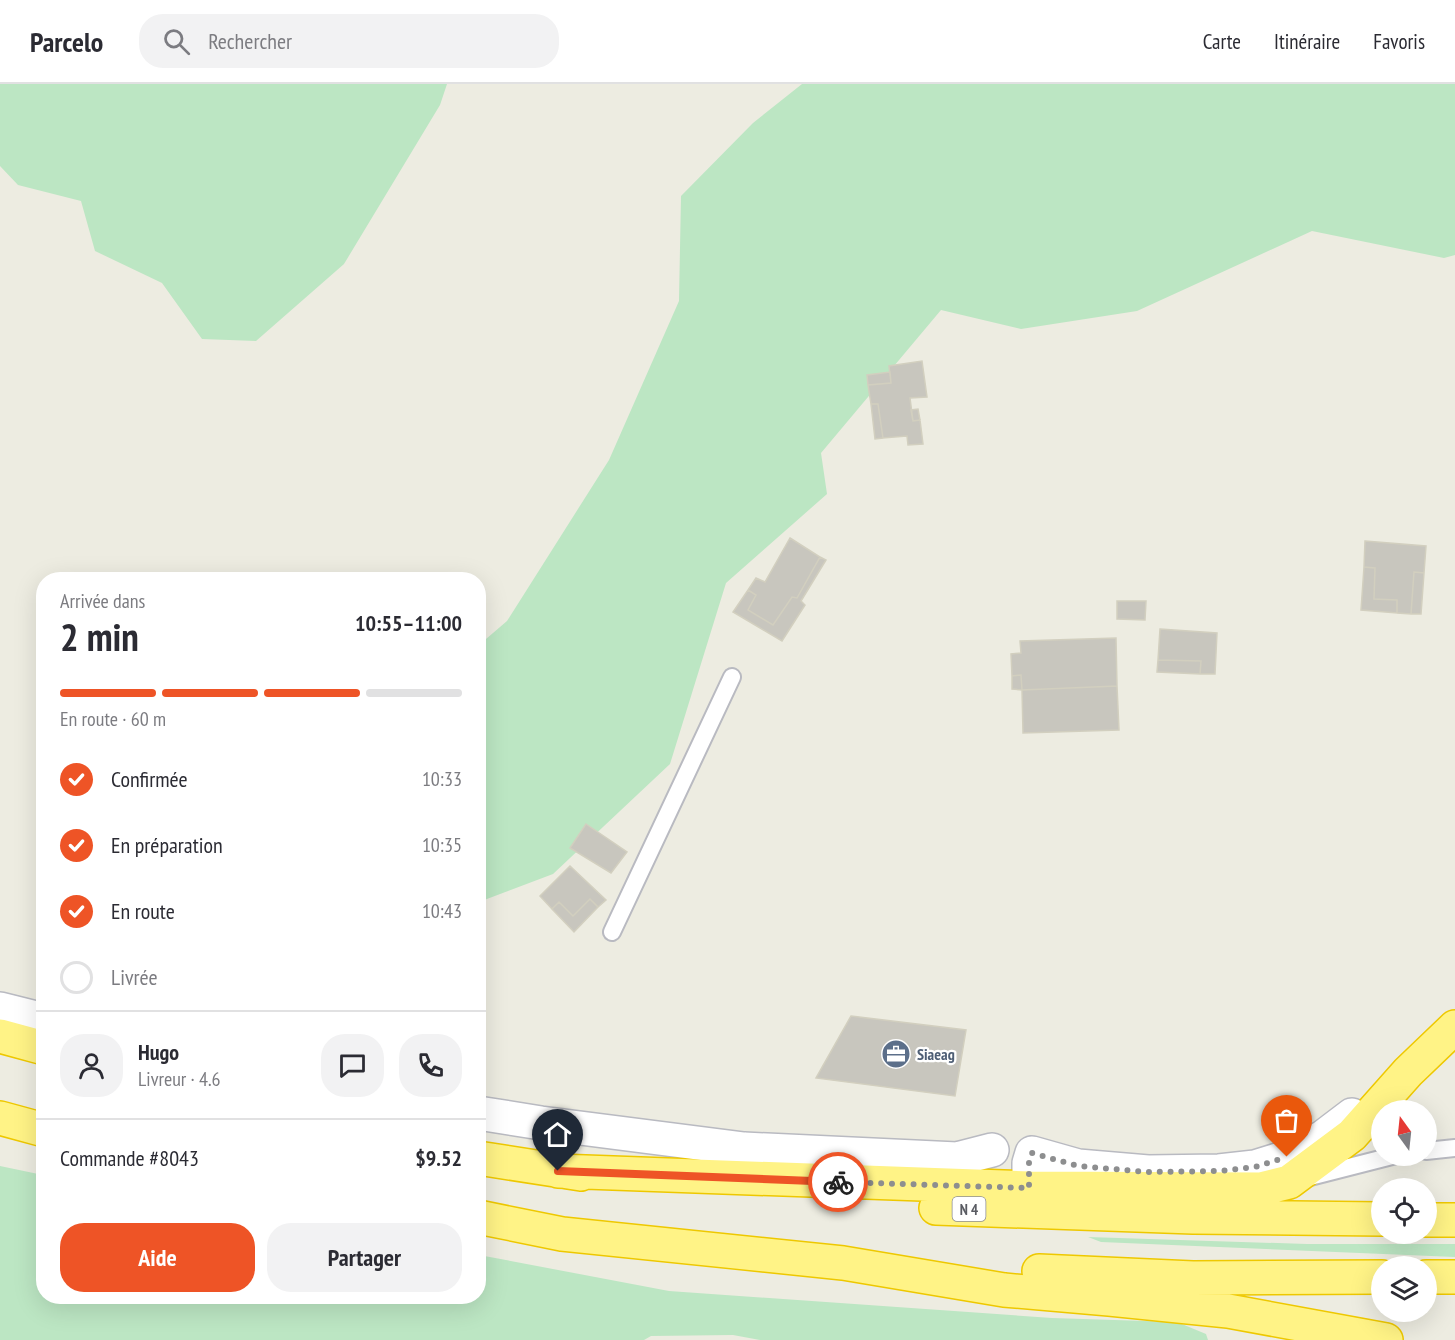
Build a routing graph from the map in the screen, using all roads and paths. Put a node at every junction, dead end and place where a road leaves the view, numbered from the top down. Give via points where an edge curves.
1 (732, 677) dead end
2 (612, 932) dead end
3 (0, 1009) edge
4 (36, 1018) edge
5 (1455, 1027) edge
6 (0, 1036) edge
7 (36, 1046) edge
8 (0, 1060) edge
9 (36, 1068) edge
10 (1408, 1072) junction
11 (486, 1114) edge
12 (0, 1118) edge
13 (36, 1128) edge
14 (1455, 1148) edge
15 (992, 1150) dead end
16 (1437, 1150) edge
17 (486, 1159) edge
18 (1371, 1162) edge
19 (558, 1171) junction
20 (1289, 1182) junction
21 (1029, 1188) junction
22 (486, 1219) edge
23 (1371, 1219) edge
24 (1437, 1220) edge
25 (1455, 1220) edge
26 (843, 1263) junction
27 (1371, 1277) edge
28 (1437, 1277) edge
29 (1455, 1277) edge
30 (1386, 1340) edge

1 - 2 lane
3 - 4 street
5 - 10 highway
6 - 7 highway
8 - 9 highway
10 - 20 highway via 1352,1135
10 - 21 street via 1323,1137 1287,1157 1255,1167 1148,1172 1078,1166 1032,1153
11 - 15 street via 744,1149 957,1159
12 - 13 highway
14 - 16 lane
17 - 19 highway, N 4
18 - 20 lane
19 - 21 highway
19 - 23 highway, N 4 via 723,1192 898,1207
20 - 21 highway via 1261,1189
22 - 26 highway via 562,1234
24 - 25 highway
26 - 27 highway via 1193,1278
26 - 30 highway via 1004,1290 1228,1311
28 - 29 highway

